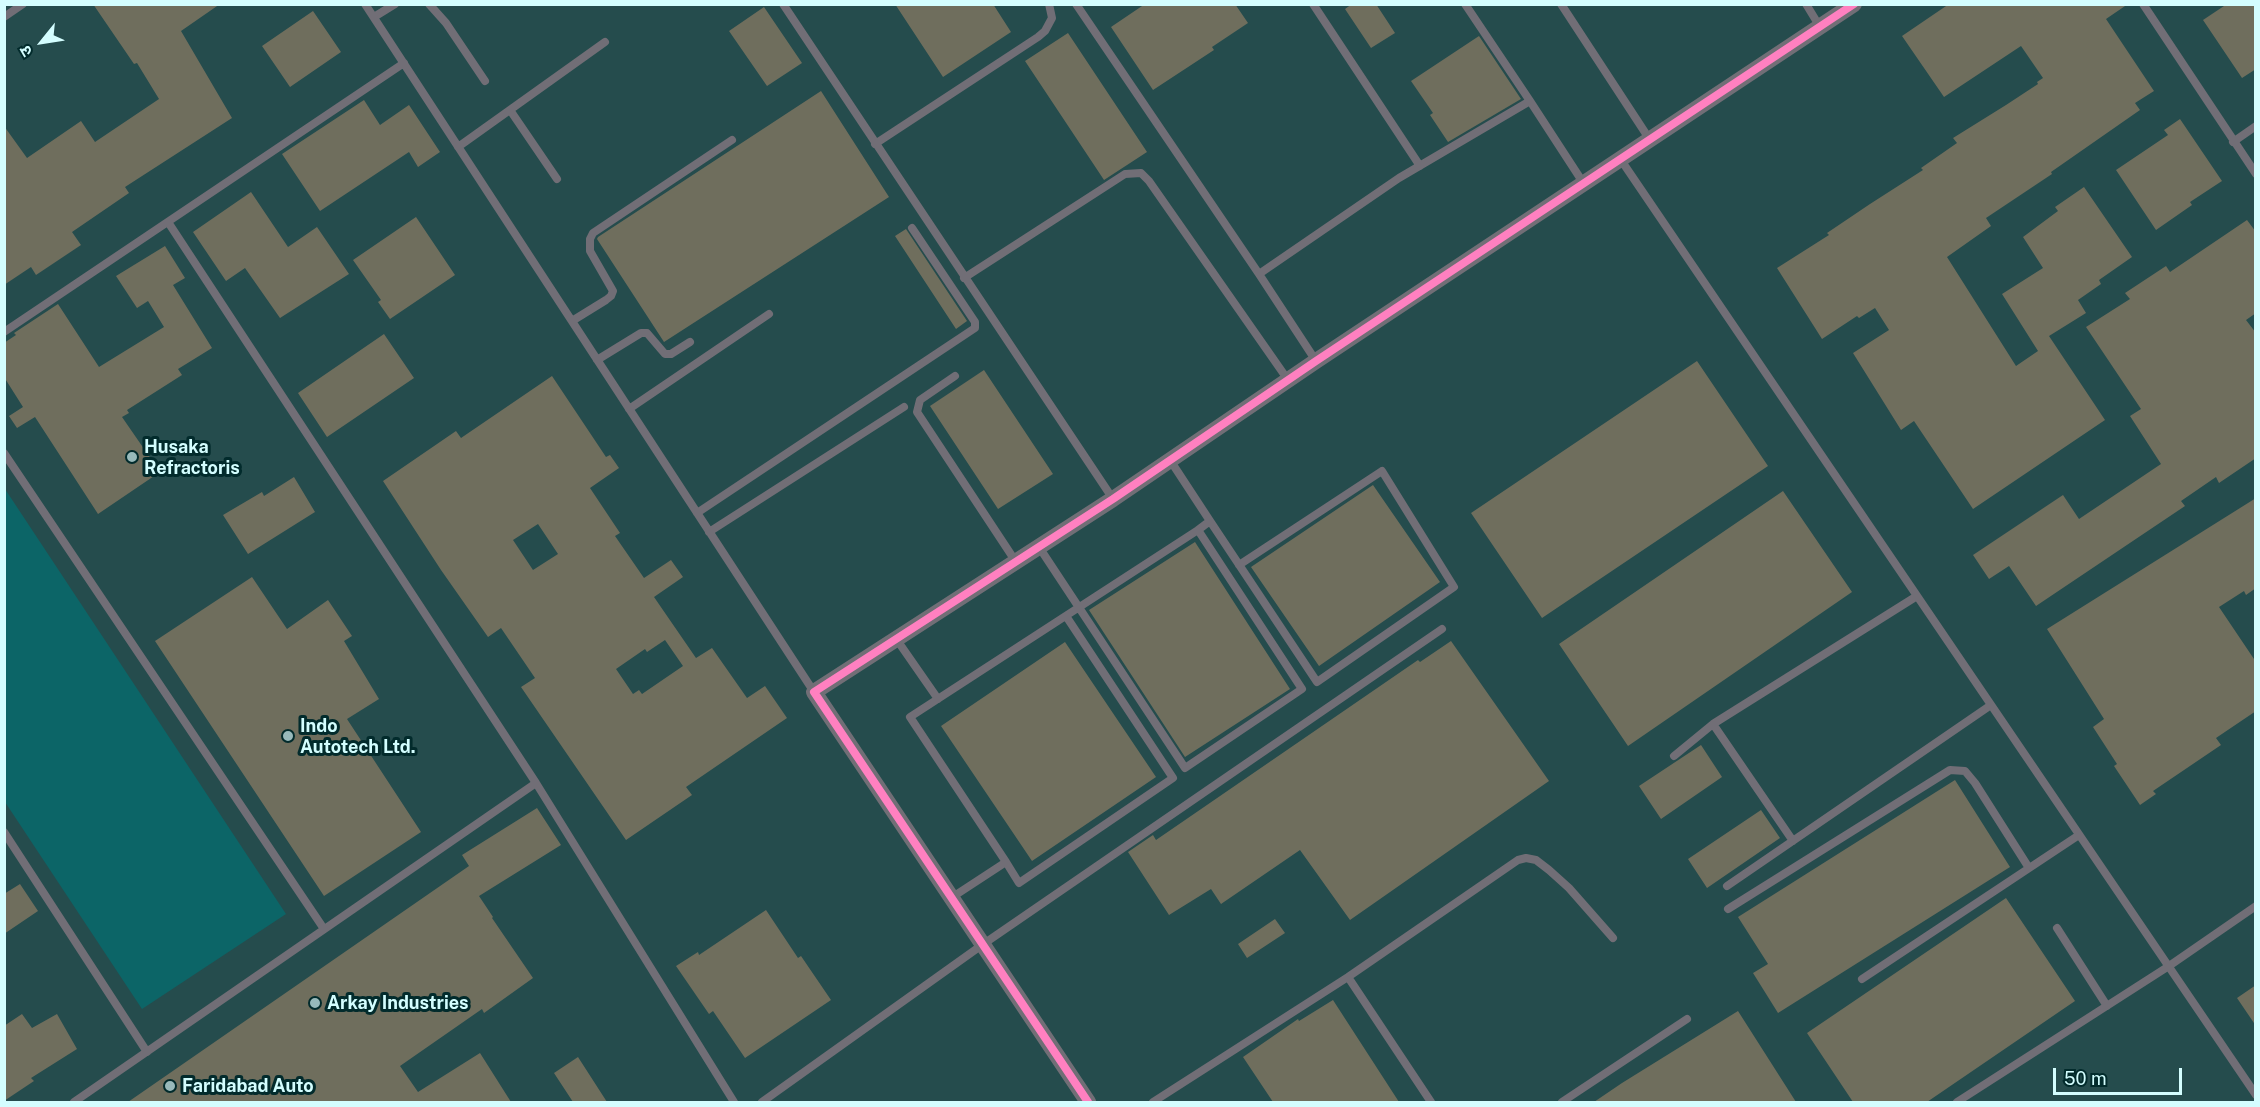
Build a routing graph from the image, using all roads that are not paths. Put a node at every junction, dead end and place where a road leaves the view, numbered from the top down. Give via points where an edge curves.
1 (23, 4) edge
2 (365, 4) edge
3 (395, 4) edge
4 (429, 4) edge
5 (783, 4) edge
6 (1049, 4) edge
7 (1076, 4) edge
8 (1313, 4) edge
9 (1465, 4) edge
10 (1561, 4) edge
11 (1806, 4) edge
12 (1854, 4) edge
13 (2143, 4) edge
14 (4, 17) edge
15 (374, 17) junction
16 (1820, 27) junction
17 (605, 42) dead end
18 (404, 63) junction
19 (485, 81) dead end
20 (1530, 100) junction
21 (510, 110) junction
22 (2256, 126) edge
23 (732, 140) dead end
24 (1650, 140) junction
25 (2233, 142) junction
26 (875, 144) junction
27 (458, 147) junction
28 (1621, 160) junction
29 (1420, 166) junction
30 (2256, 174) edge
31 (557, 179) dead end
32 (1584, 184) junction
33 (168, 222) junction
34 (912, 228) dead end
35 (1259, 274) junction
36 (964, 278) junction
37 (769, 314) dead end
38 (572, 321) junction
39 (4, 332) edge
40 (690, 342) dead end
41 (597, 360) junction
42 (1316, 362) junction
43 (955, 376) dead end
44 (1288, 380) junction
45 (904, 406) dead end
46 (629, 409) junction
47 (4, 453) edge
48 (1170, 460) junction
49 (1113, 499) junction
50 (697, 513) junction
51 (1210, 521) junction
52 (1198, 530) junction
53 (709, 532) junction
54 (1039, 547) junction
55 (1016, 562) junction
56 (1239, 565) junction
57 (1917, 596) junction
58 (1079, 608) junction
59 (1066, 616) junction
60 (1442, 629) dead end
61 (897, 640) junction
62 (814, 692) junction
63 (938, 699) junction
64 (1991, 705) junction
65 (1713, 724) junction
66 (1674, 756) dead end
67 (536, 783) junction
68 (4, 832) edge
69 (2079, 835) junction
70 (1793, 841) junction
71 (1006, 862) junction
72 (2029, 868) junction
73 (1727, 886) dead end
74 (950, 898) junction
75 (2256, 906) edge
76 (1728, 909) dead end
77 (2056, 928) dead end
78 (324, 929) junction
79 (1613, 938) dead end
80 (982, 945) junction
81 (2169, 966) junction
82 (1348, 977) junction
83 (1862, 979) dead end
84 (2107, 1006) junction
85 (1687, 1019) dead end
86 (147, 1052) junction
87 (2256, 1095) edge
88 (74, 1102) edge
89 (734, 1102) edge
90 (762, 1102) edge
91 (1088, 1102) edge
92 (1154, 1102) edge
93 (1431, 1102) edge
94 (1562, 1102) edge
95 (1957, 1102) edge

1 - 14 lane
2 - 15 lane
3 - 15 lane
4 - 19 lane
5 - 26 lane
6 - 26 lane via 1052,18 1038,37
7 - 35 lane
8 - 29 lane
9 - 20 lane
10 - 24 lane
11 - 16 lane
12 - 16 street
13 - 25 lane
15 - 18 lane
16 - 24 street
17 - 21 lane
18 - 27 lane
18 - 33 lane
20 - 29 lane
20 - 32 lane
21 - 27 lane
21 - 31 lane
22 - 25 lane
23 - 38 lane via 593,233 590,250 613,291 606,300
24 - 28 street
25 - 30 lane
26 - 36 lane
27 - 38 lane
28 - 32 street
28 - 57 lane
29 - 35 lane
32 - 42 street
33 - 39 lane
33 - 67 lane
34 - 50 lane via 975,322 975,328
35 - 42 lane
36 - 44 lane via 1125,174 1141,173
36 - 49 lane
37 - 46 lane
38 - 41 lane
40 - 41 lane via 665,354 647,333 641,333
41 - 46 lane
42 - 44 street
43 - 55 lane via 920,400 917,412
44 - 48 street
45 - 53 lane
46 - 50 lane
47 - 78 lane
48 - 49 street
48 - 51 lane
49 - 54 street
50 - 53 lane
51 - 52 lane
51 - 56 lane
52 - 58 lane
52 - 58 lane via 1302,689 1185,768
53 - 62 lane
54 - 55 street
54 - 58 lane
55 - 61 street
56 - 56 lane via 1317,682 1454,587 1382,471
57 - 64 lane
57 - 65 lane
58 - 59 lane
59 - 63 lane
59 - 71 lane via 1173,778 1019,883
60 - 80 lane
61 - 62 street
61 - 63 lane
62 - 74 street
63 - 71 lane via 910,717
64 - 69 lane
64 - 70 lane
65 - 66 lane
65 - 70 lane
67 - 78 lane
67 - 89 lane
68 - 86 lane
69 - 72 lane
69 - 81 lane
70 - 73 lane
71 - 74 lane
72 - 76 lane via 1975,783 1965,771 1950,770
72 - 83 lane
74 - 80 street
75 - 81 lane
77 - 84 lane
78 - 86 lane
79 - 82 lane via 1562,882 1536,860 1526,858 1513,863
80 - 90 lane
80 - 91 street
81 - 84 lane
81 - 87 lane
82 - 92 lane
82 - 93 lane
84 - 95 lane
85 - 94 lane
86 - 88 lane

